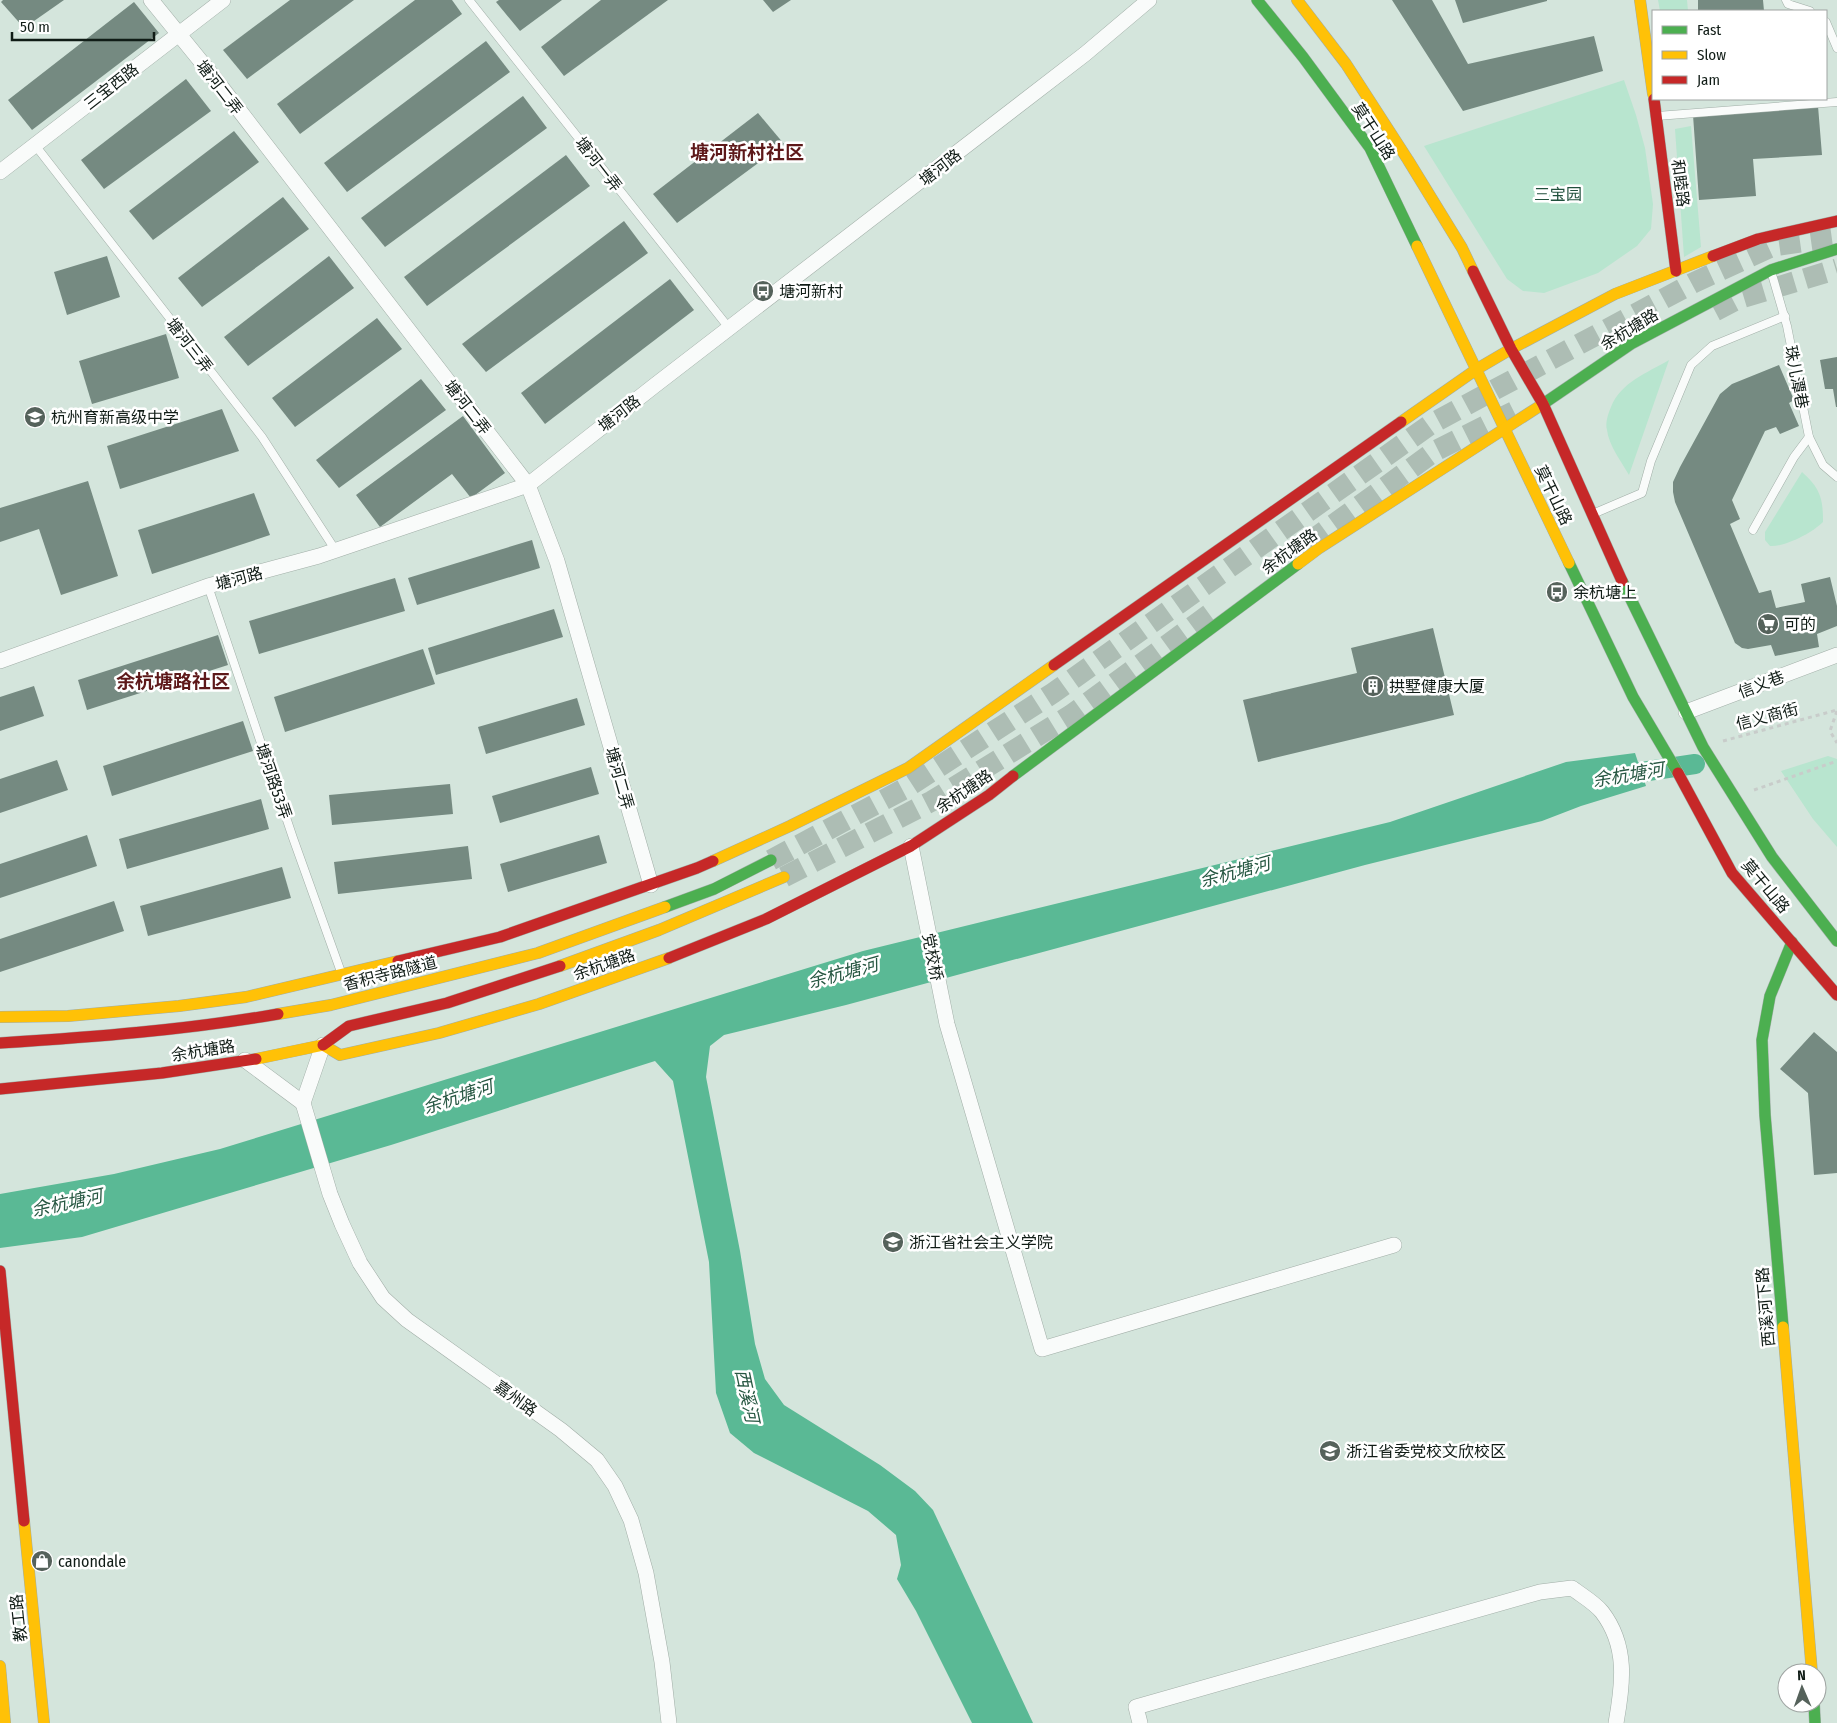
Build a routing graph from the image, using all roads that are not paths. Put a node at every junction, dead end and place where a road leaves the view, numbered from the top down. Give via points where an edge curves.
1 (151, 0) edge
2 (223, 0) edge
3 (469, 0) edge
4 (1150, 0) edge
5 (1257, 0) edge
6 (1297, 0) edge
7 (1640, 0) edge
8 (1786, 0) edge
9 (1807, 10) edge
10 (1827, 24) edge
11 (178, 34) junction
12 (1837, 48) edge
13 (1652, 87) edge
14 (1654, 100) edge
15 (1837, 102) edge
16 (1656, 116) junction
17 (35, 145) junction
18 (0, 172) edge
19 (1837, 221) edge
20 (1837, 249) edge
21 (1770, 270) junction
22 (1676, 271) junction
23 (1785, 316) junction
24 (729, 328) junction
25 (1511, 349) junction
26 (1477, 369) junction
27 (1543, 404) junction
28 (1504, 428) junction
29 (1809, 437) junction
30 (1837, 477) edge
31 (528, 485) junction
32 (1593, 514) junction
33 (1753, 530) dead end
34 (336, 551) junction
35 (208, 586) junction
36 (1837, 655) edge
37 (0, 661) edge
38 (1686, 712) junction
39 (911, 846) junction
40 (771, 860) tunnel mouth
41 (784, 877) tunnel mouth
42 (651, 885) junction
43 (1837, 941) edge
44 (1792, 942) junction
45 (342, 975) junction
46 (1836, 993) edge
47 (0, 1018) edge
48 (0, 1043) edge
49 (323, 1045) junction
50 (245, 1060) junction
51 (0, 1089) edge
52 (303, 1103) junction
53 (1394, 1245) dead end
54 (0, 1271) edge
55 (1811, 1663) edge
56 (0, 1666) edge
57 (6, 1723) edge
58 (44, 1723) edge
59 (669, 1723) edge
60 (1140, 1723) edge
61 (1616, 1723) edge

1 - 11 street, 塘河二弄
2 - 11 street, 三宝西路
3 - 24 lane, 塘河一弄
4 - 24 street, 塘河路 via 1086,54
5 - 26 main road, 莫干山路 via 1370,148
6 - 25 main road, 莫干山路 via 1346,64 1418,175 1462,248
7 - 13 main road
8 - 9 lane via 1788,4
10 - 12 lane
11 - 17 street, 三宝西路
11 - 31 street, 塘河二弄
14 - 16 main road, 和睦路
15 - 16 lane
16 - 22 main road, 和睦路
17 - 18 street, 三宝西路
17 - 34 lane, 塘河三弄 via 262,437
19 - 22 main road, 余杭塘路 via 1758,239
20 - 21 main road, 余杭塘路
21 - 23 lane, 珠儿潭巷
21 - 27 main road, 余杭塘路 via 1631,344
22 - 25 main road, 余杭塘路 via 1615,294
23 - 29 lane, 珠儿潭巷
23 - 32 lane via 1712,346 1691,365 1642,493
24 - 31 street, 塘河路
25 - 26 main road, 余杭塘路
25 - 27 main road, 莫干山路
26 - 28 main road, 莫干山路
26 - 42 main road, 余杭塘路 via 908,768 790,826
27 - 28 main road, 余杭塘路
27 - 32 main road, 莫干山路
28 - 39 main road, 余杭塘路 via 1318,549 989,795
28 - 44 main road, 莫干山路 via 1633,697 1732,873
29 - 30 lane, 珠儿潭巷 via 1823,465
29 - 33 lane via 1794,457
31 - 34 street, 塘河路
31 - 42 street, 塘河二弄 via 557,561
32 - 38 main road, 莫干山路
34 - 35 street, 塘河路
35 - 37 street, 塘河路
35 - 45 lane, 塘河路53弄
36 - 38 street, 信义巷
38 - 43 main road, 莫干山路 via 1703,747 1772,857
39 - 49 main road, 余杭塘路 via 766,919 646,967 548,1001 439,1033 340,1055
39 - 53 street, 党校桥 via 947,1024 1042,1349
40 - 48 main road, 香积寺路隧道 via 714,889 538,953 331,1005 245,1020 113,1036
41 - 49 main road via 659,930 528,978 447,1003 349,1026
42 - 45 main road, 余杭塘路 via 500,937
44 - 46 main road, 莫干山路
44 - 55 main road, 西溪河下路 via 1770,996 1762,1049
45 - 47 main road, 余杭塘路 via 246,997 179,1006 68,1016
49 - 50 main road, 余杭塘路
49 - 52 street
50 - 51 main road, 余杭塘路 via 143,1075
50 - 52 street
52 - 59 street, 嘉州路 via 342,1224 360,1263 383,1298 407,1320 561,1430 597,1460 615,1486 631,1520 646,1573
54 - 58 main road, 教工路
56 - 57 main road
60 - 61 street via 1136,1707 1540,1592 1572,1588 1602,1611 1618,1640 1622,1686

